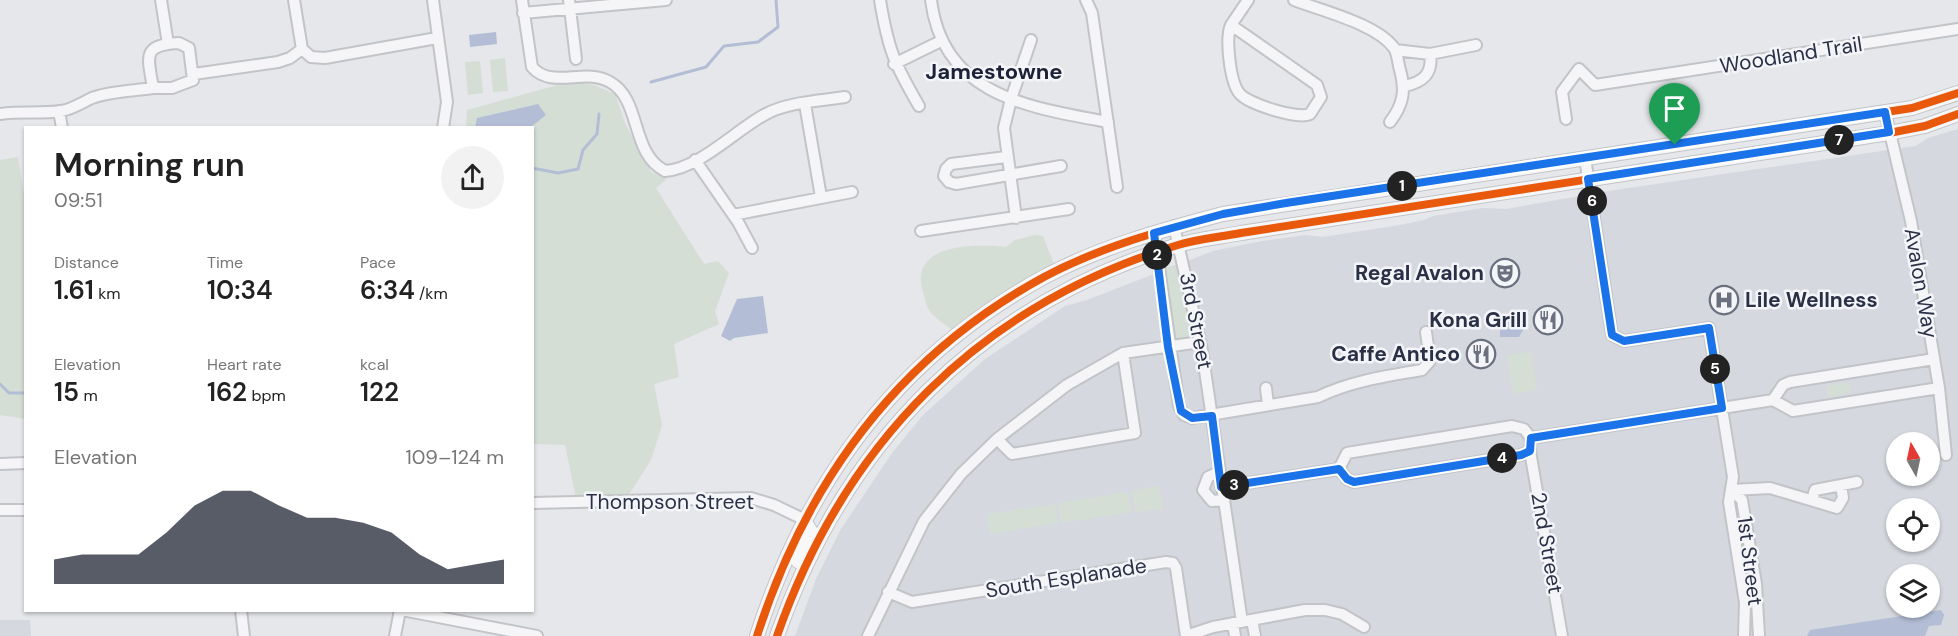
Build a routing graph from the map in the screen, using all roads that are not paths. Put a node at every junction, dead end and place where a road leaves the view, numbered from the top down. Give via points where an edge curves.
1 (161, 0) edge
2 (294, 0) edge
3 (433, 0) edge
4 (522, 0) edge
5 (666, 0) edge
6 (880, 0) edge
7 (931, 0) edge
8 (1086, 0) edge
9 (1248, 0) edge
10 (1294, 0) edge
11 (569, 4) edge
12 (523, 13) junction
13 (1231, 25) junction
14 (1958, 29) edge
15 (436, 38) junction
16 (1031, 40) dead end
17 (941, 41) junction
18 (168, 44) junction
19 (1476, 45) dead end
20 (302, 49) junction
21 (1395, 50) junction
22 (1430, 54) junction
23 (576, 59) dead end
24 (894, 64) junction
25 (194, 74) junction
26 (1405, 86) junction
27 (153, 88) junction
28 (1958, 93) edge
29 (845, 97) dead end
30 (1011, 99) junction
31 (805, 104) junction
32 (919, 106) dead end
33 (59, 111) junction
34 (1885, 112) junction
35 (0, 114) edge
36 (1958, 114) edge
37 (1566, 119) dead end
38 (1108, 122) junction
39 (1390, 122) dead end
40 (62, 126) edge
41 (443, 126) edge
42 (1889, 132) junction
43 (1006, 157) junction
44 (1586, 158) junction
45 (695, 160) junction
46 (1061, 166) dead end
47 (1009, 175) junction
48 (1588, 179) junction
49 (1117, 187) dead end
50 (852, 192) dead end
51 (821, 197) junction
52 (1069, 209) dead end
53 (733, 215) junction
54 (1016, 218) junction
55 (1174, 226) junction
56 (921, 231) dead end
57 (1154, 233) junction
58 (1180, 244) junction
59 (752, 248) dead end
60 (1157, 252) junction
61 (1426, 332) dead end
62 (1200, 342) junction
63 (1168, 347) junction
64 (1123, 353) junction
65 (1934, 359) junction
66 (1266, 388) dead end
67 (1939, 388) junction
68 (1773, 400) junction
69 (1268, 405) junction
70 (1722, 408) junction
71 (1212, 416) junction
72 (1531, 438) junction
73 (997, 439) junction
74 (1530, 451) junction
75 (1946, 455) dead end
76 (24, 463) edge
77 (0, 464) edge
78 (1339, 469) junction
79 (1219, 472) junction
80 (1857, 482) dead end
81 (1841, 485) junction
82 (1221, 487) junction
83 (1732, 490) junction
84 (1224, 500) junction
85 (1812, 500) junction
86 (534, 503) edge
87 (0, 510) edge
88 (24, 510) edge
89 (803, 519) junction
90 (888, 592) junction
91 (241, 612) edge
92 (400, 612) edge
93 (419, 612) edge
94 (786, 612) junction
95 (437, 614) edge
96 (1242, 622) junction
97 (1364, 627) dead end
98 (244, 636) edge
99 (394, 636) edge
100 (537, 636) edge
101 (757, 636) edge
102 (777, 636) edge
103 (868, 636) edge
104 (1186, 636) edge
105 (1235, 636) edge
106 (1255, 636) edge
107 (1562, 636) edge
108 (1744, 636) edge
109 (1759, 636) edge

1 - 18 street
2 - 20 street
3 - 15 street
4 - 12 street
5 - 11 street
6 - 24 street
7 - 17 street
8 - 38 street via 1092,13
9 - 13 street
10 - 21 street via 1370,29
11 - 12 street
11 - 23 street
12 - 45 street via 528,58 539,76 593,76 611,82 628,105 640,142 658,167 664,171 677,169
13 - 13 street via 1228,38 1234,82 1240,94 1298,117 1310,114 1321,97 1317,85
14 - 37 street, Woodland Trail via 1595,85 1579,69 1562,92
15 - 20 street via 325,58 311,57
15 - 41 street via 447,102
16 - 30 street
17 - 24 street
17 - 30 street via 970,78
18 - 25 street via 179,43 189,48
18 - 27 street via 156,46 148,55
19 - 22 street
20 - 25 street via 278,62
21 - 22 street
21 - 26 street
22 - 26 street via 1427,75
24 - 32 street
25 - 27 street via 189,84
26 - 39 street via 1401,105
27 - 33 street via 92,98
28 - 34 main road
29 - 31 street
30 - 38 street
30 - 43 street via 1004,128
31 - 45 street via 766,113
31 - 51 street
33 - 35 street
33 - 40 street
34 - 42 street, Avalon Way
34 - 44 main road
36 - 42 main road via 1925,126
38 - 49 street
42 - 48 main road
42 - 65 street, Avalon Way via 1911,221
43 - 47 street
43 - 47 street via 951,164 944,176 949,183 956,184
44 - 48 street, 1st Street
44 - 55 main road via 1286,203
45 - 53 street
46 - 47 street
47 - 54 street
48 - 58 main road
48 - 70 street, 1st Street via 1612,335 1624,341 1709,328
50 - 51 street
51 - 53 street
52 - 54 street
53 - 59 street
54 - 56 street
55 - 57 main road
55 - 58 street, 3rd Street
57 - 60 street, 3rd Street
57 - 89 main road via 1046,276 979,318 942,348 858,434
58 - 60 main road
58 - 62 street, 3rd Street
60 - 63 street, 3rd Street
60 - 94 main road via 1079,284 1021,316 940,378 900,418 829,518
61 - 69 street via 1430,361 1422,370 1362,381 1318,397
62 - 63 street
62 - 71 street, 3rd Street
63 - 64 street
63 - 71 street, 3rd Street via 1181,411 1192,418
64 - 73 street via 1067,385
64 - 73 street via 1135,434 1012,454
65 - 67 street, Avalon Way
65 - 68 street via 1790,382 1783,385
66 - 69 street
67 - 68 street via 1793,411
67 - 75 street, Avalon Way
68 - 70 street
69 - 71 street
70 - 72 street
70 - 83 street, 1st Street
71 - 79 street, 3rd Street
72 - 74 street, 2nd Street
72 - 78 street via 1524,429 1512,426 1347,453
73 - 90 street via 961,474 924,521
74 - 78 street via 1354,482
74 - 107 street, 2nd Street
76 - 77 street
78 - 82 street
79 - 82 street, 3rd Street
79 - 84 street via 1208,477 1203,490 1212,501
80 - 81 street
81 - 85 street via 1815,490
81 - 85 street via 1843,498 1837,508
82 - 84 street, 3rd Street
83 - 85 street via 1770,488
83 - 108 street, 1st Street via 1729,502 1745,603
83 - 109 street, 1st Street via 1742,500 1756,584
84 - 96 street, 3rd Street
86 - 89 street, Thompson Street via 751,498
87 - 88 street
89 - 94 main road via 811,532 786,589
89 - 101 main road via 772,589
90 - 103 street
90 - 104 street, South Esplanade via 912,602 1173,563
91 - 98 street
92 - 99 street
93 - 95 street
94 - 102 main road
95 - 100 street
96 - 97 street via 1325,610 1342,614
96 - 104 street
96 - 105 street, 3rd Street
96 - 106 street, 3rd Street

